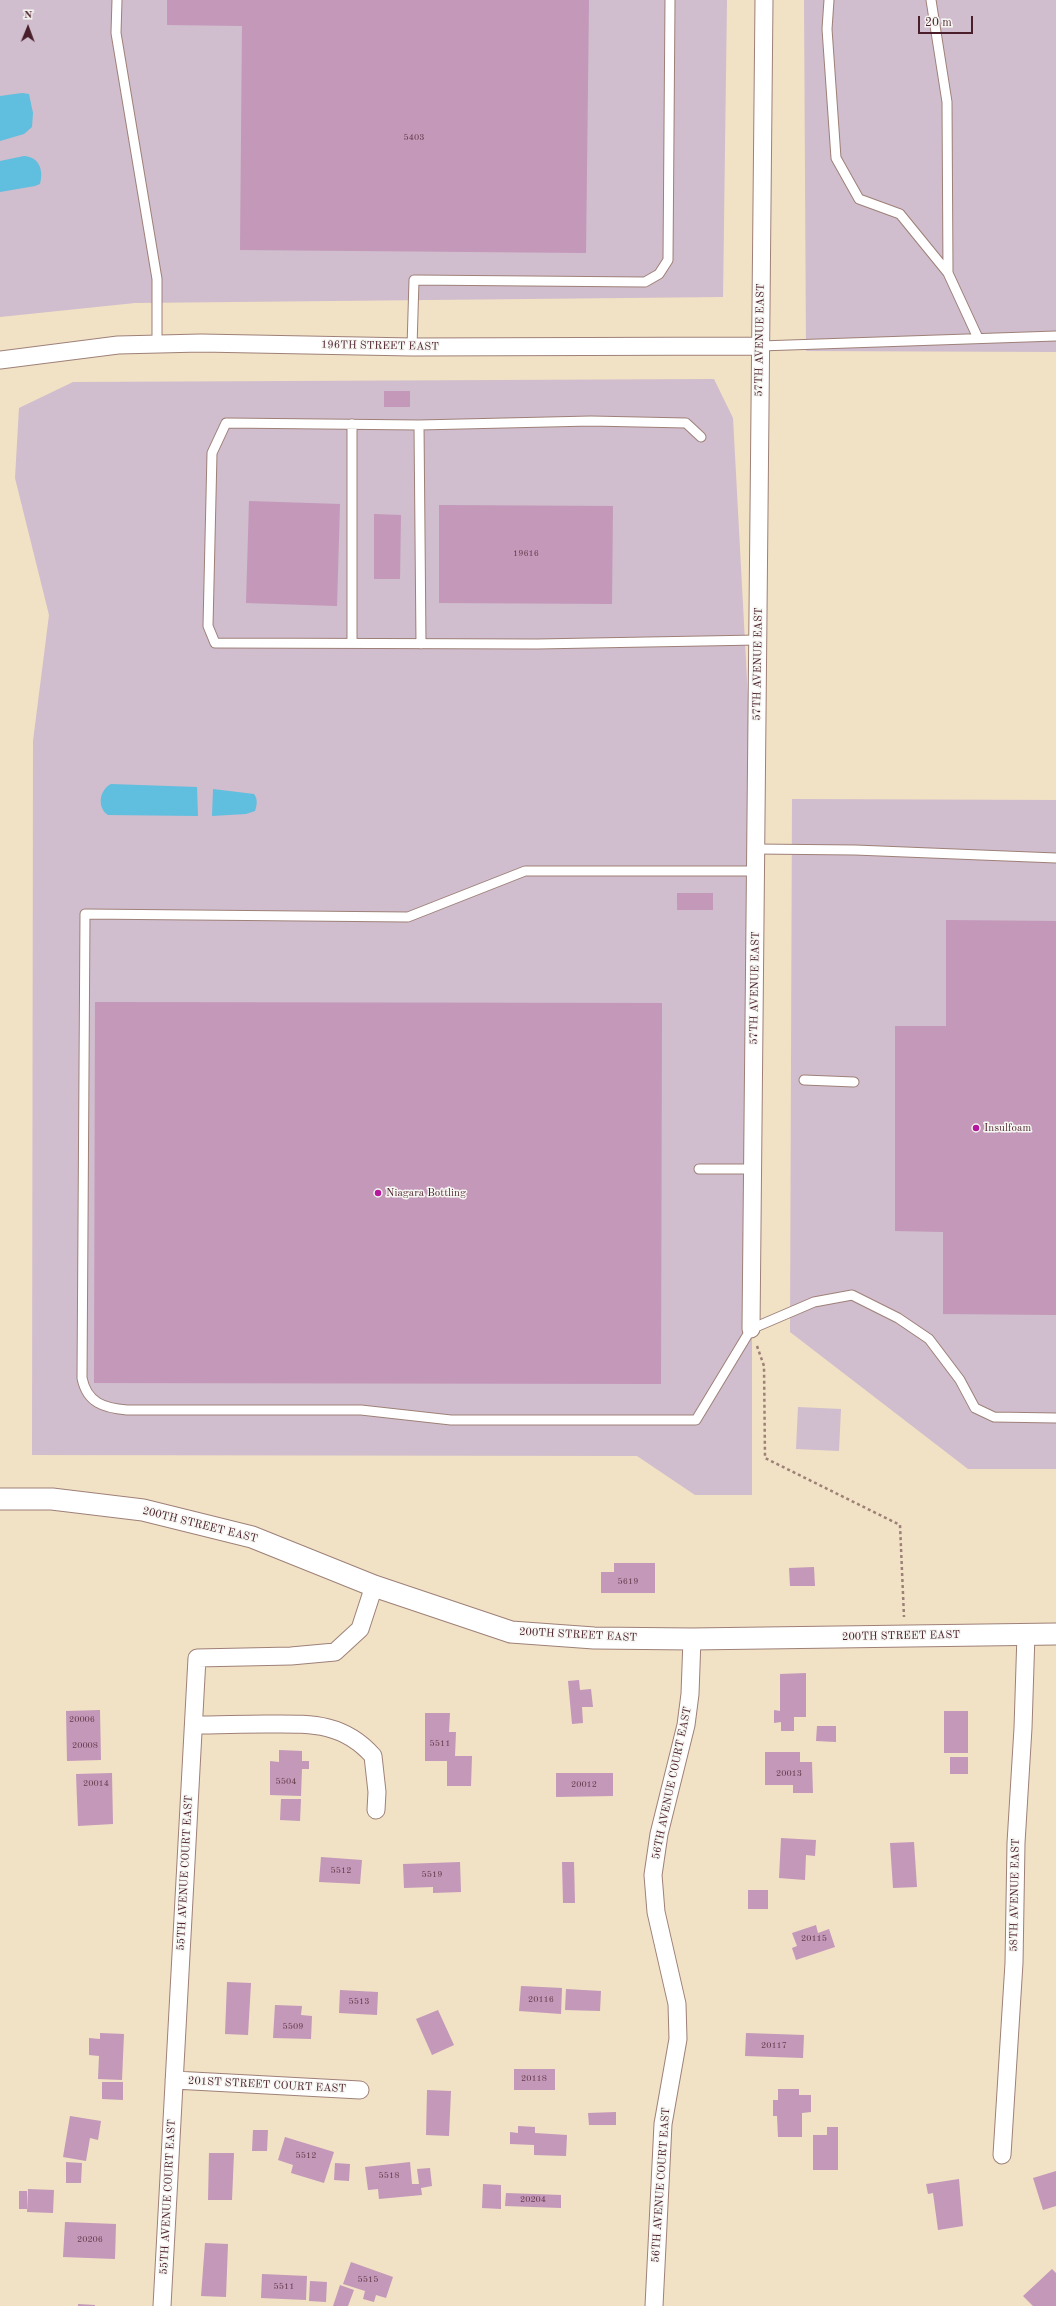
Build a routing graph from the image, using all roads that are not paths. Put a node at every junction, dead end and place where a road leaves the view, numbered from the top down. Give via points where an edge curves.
1 (117, 0) edge
2 (670, 0) edge
3 (764, 0) edge
4 (829, 0) edge
5 (931, 0) edge
6 (948, 273) junction
7 (1056, 336) edge
8 (978, 338) junction
9 (157, 344) junction
10 (760, 346) junction
11 (412, 347) junction
12 (0, 360) edge
13 (352, 424) junction
14 (419, 425) junction
15 (700, 437) dead end
16 (758, 640) junction
17 (352, 644) junction
18 (421, 644) junction
19 (756, 849) junction
20 (1056, 858) edge
21 (756, 871) junction
22 (804, 1080) dead end
23 (854, 1082) dead end
24 (698, 1169) dead end
25 (753, 1169) junction
26 (751, 1329) junction
27 (1056, 1418) edge
28 (0, 1499) edge
29 (374, 1586) junction
30 (1026, 1634) junction
31 (1056, 1634) edge
32 (692, 1639) junction
33 (194, 1725) junction
34 (376, 1810) dead end
35 (174, 2080) junction
36 (360, 2090) dead end
37 (1002, 2155) dead end
38 (162, 2306) edge
39 (654, 2306) edge

1 - 9 lane via 116,33 157,279
2 - 11 lane via 668,260 659,274 645,282 414,280
3 - 10 street, 57TH AVENUE EAST
4 - 6 lane via 827,29 836,158 859,199 900,214
5 - 6 lane via 947,102
6 - 8 lane
7 - 8 lane
8 - 10 lane
9 - 11 street, 196TH STREET EAST
9 - 12 street, 196TH STREET EAST via 118,345
10 - 11 street, 196TH STREET EAST
10 - 16 street, 57TH AVENUE EAST
13 - 14 lane
13 - 17 lane
13 - 17 lane via 226,423 212,453 208,626 215,643
14 - 15 lane via 591,421 678,422 686,423
14 - 18 lane
16 - 18 lane
16 - 19 street, 57TH AVENUE EAST
17 - 18 lane
19 - 20 lane
19 - 21 street, 57TH AVENUE EAST
21 - 25 street, 57TH AVENUE EAST
21 - 26 lane via 525,871 408,917 85,914 82,1378 84,1389 100,1406 127,1410 361,1410 451,1420 696,1420
22 - 23 lane
24 - 25 lane
25 - 26 street, 57TH AVENUE EAST
26 - 27 lane via 814,1302 852,1295 898,1318 928,1339 960,1380 975,1408 994,1417
28 - 29 street, 200TH STREET EAST via 52,1499 143,1510 252,1537
29 - 32 street, 200TH STREET EAST via 511,1632 594,1638
29 - 33 street, 55TH AVENUE COURT EAST via 360,1629 335,1652 291,1656 197,1658
30 - 31 street, 200TH STREET EAST
30 - 32 street, 200TH STREET EAST
30 - 37 street, 58TH AVENUE EAST via 1016,1843 1014,1963
32 - 39 street, 56TH AVENUE COURT EAST via 686,1725 658,1834 653,1875 656,1912 677,2004 678,2039 663,2124
33 - 34 street via 313,1724 339,1731 353,1738 373,1756
33 - 35 street, 55TH AVENUE COURT EAST via 184,1863
35 - 36 street, 201ST STREET COURT EAST
35 - 38 street, 55TH AVENUE COURT EAST

